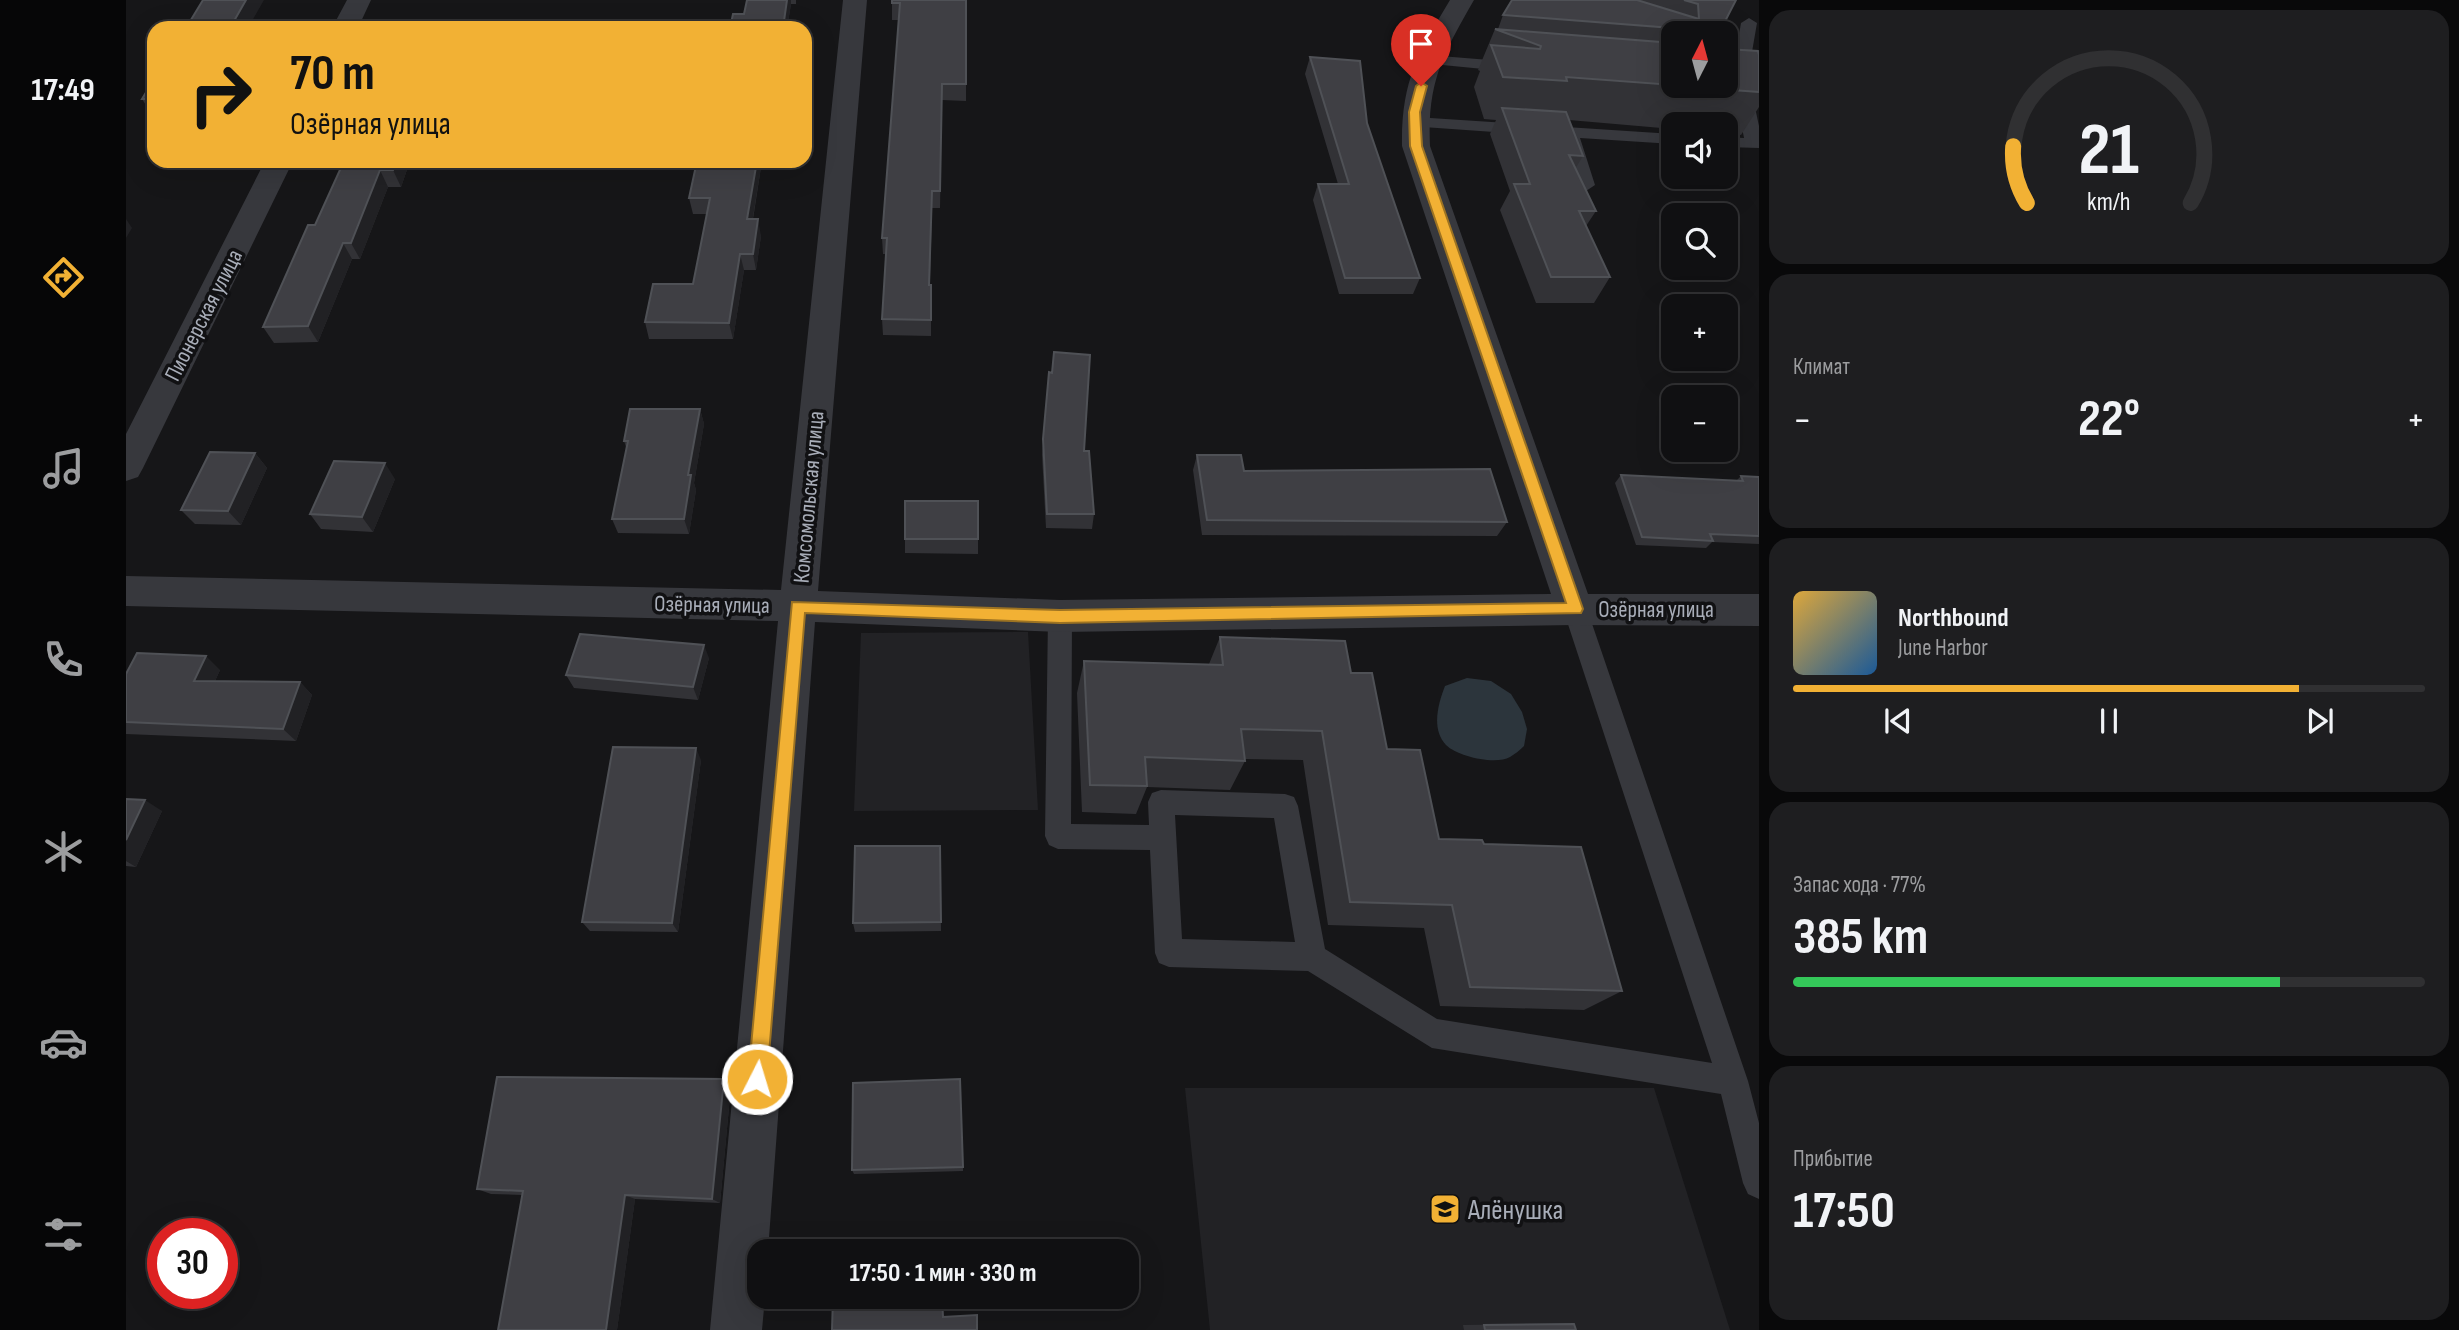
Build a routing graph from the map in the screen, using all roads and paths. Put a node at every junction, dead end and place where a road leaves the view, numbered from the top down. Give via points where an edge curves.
1 (359, 0) edge
2 (855, 0) edge
3 (1462, 0) edge
4 (348, 21) edge
5 (1749, 23) dead end
6 (1428, 60) junction
7 (1738, 63) edge
8 (1529, 68) edge
9 (1738, 91) edge
10 (1415, 122) junction
11 (1570, 132) junction
12 (1661, 138) edge
13 (1738, 143) edge
14 (276, 168) edge
15 (1586, 185) edge
16 (126, 468) edge
17 (126, 591) edge
18 (798, 606) junction
19 (1575, 609) junction
20 (1759, 610) edge
21 (1060, 616) junction
22 (1161, 838) junction
23 (1312, 957) junction
24 (1733, 1081) junction
25 (1759, 1183) edge
26 (736, 1330) edge

1 - 4 street
2 - 18 street, Комсомольская улица
3 - 6 street
5 - 7 lane
6 - 8 lane
6 - 10 street
9 - 13 lane via 1754,144
10 - 11 lane
10 - 19 street via 1416,146
11 - 12 lane
11 - 15 lane
14 - 16 street, Пионерская улица
17 - 18 street, Озёрная улица
18 - 21 street, Озёрная улица
18 - 26 street, Комсомольская улица
19 - 20 street, Озёрная улица
19 - 21 street, Озёрная улица
19 - 24 lane
21 - 22 lane via 1058,836
22 - 23 lane via 1169,953
22 - 23 lane via 1161,802 1285,806
23 - 24 lane via 1432,1033
24 - 25 lane

